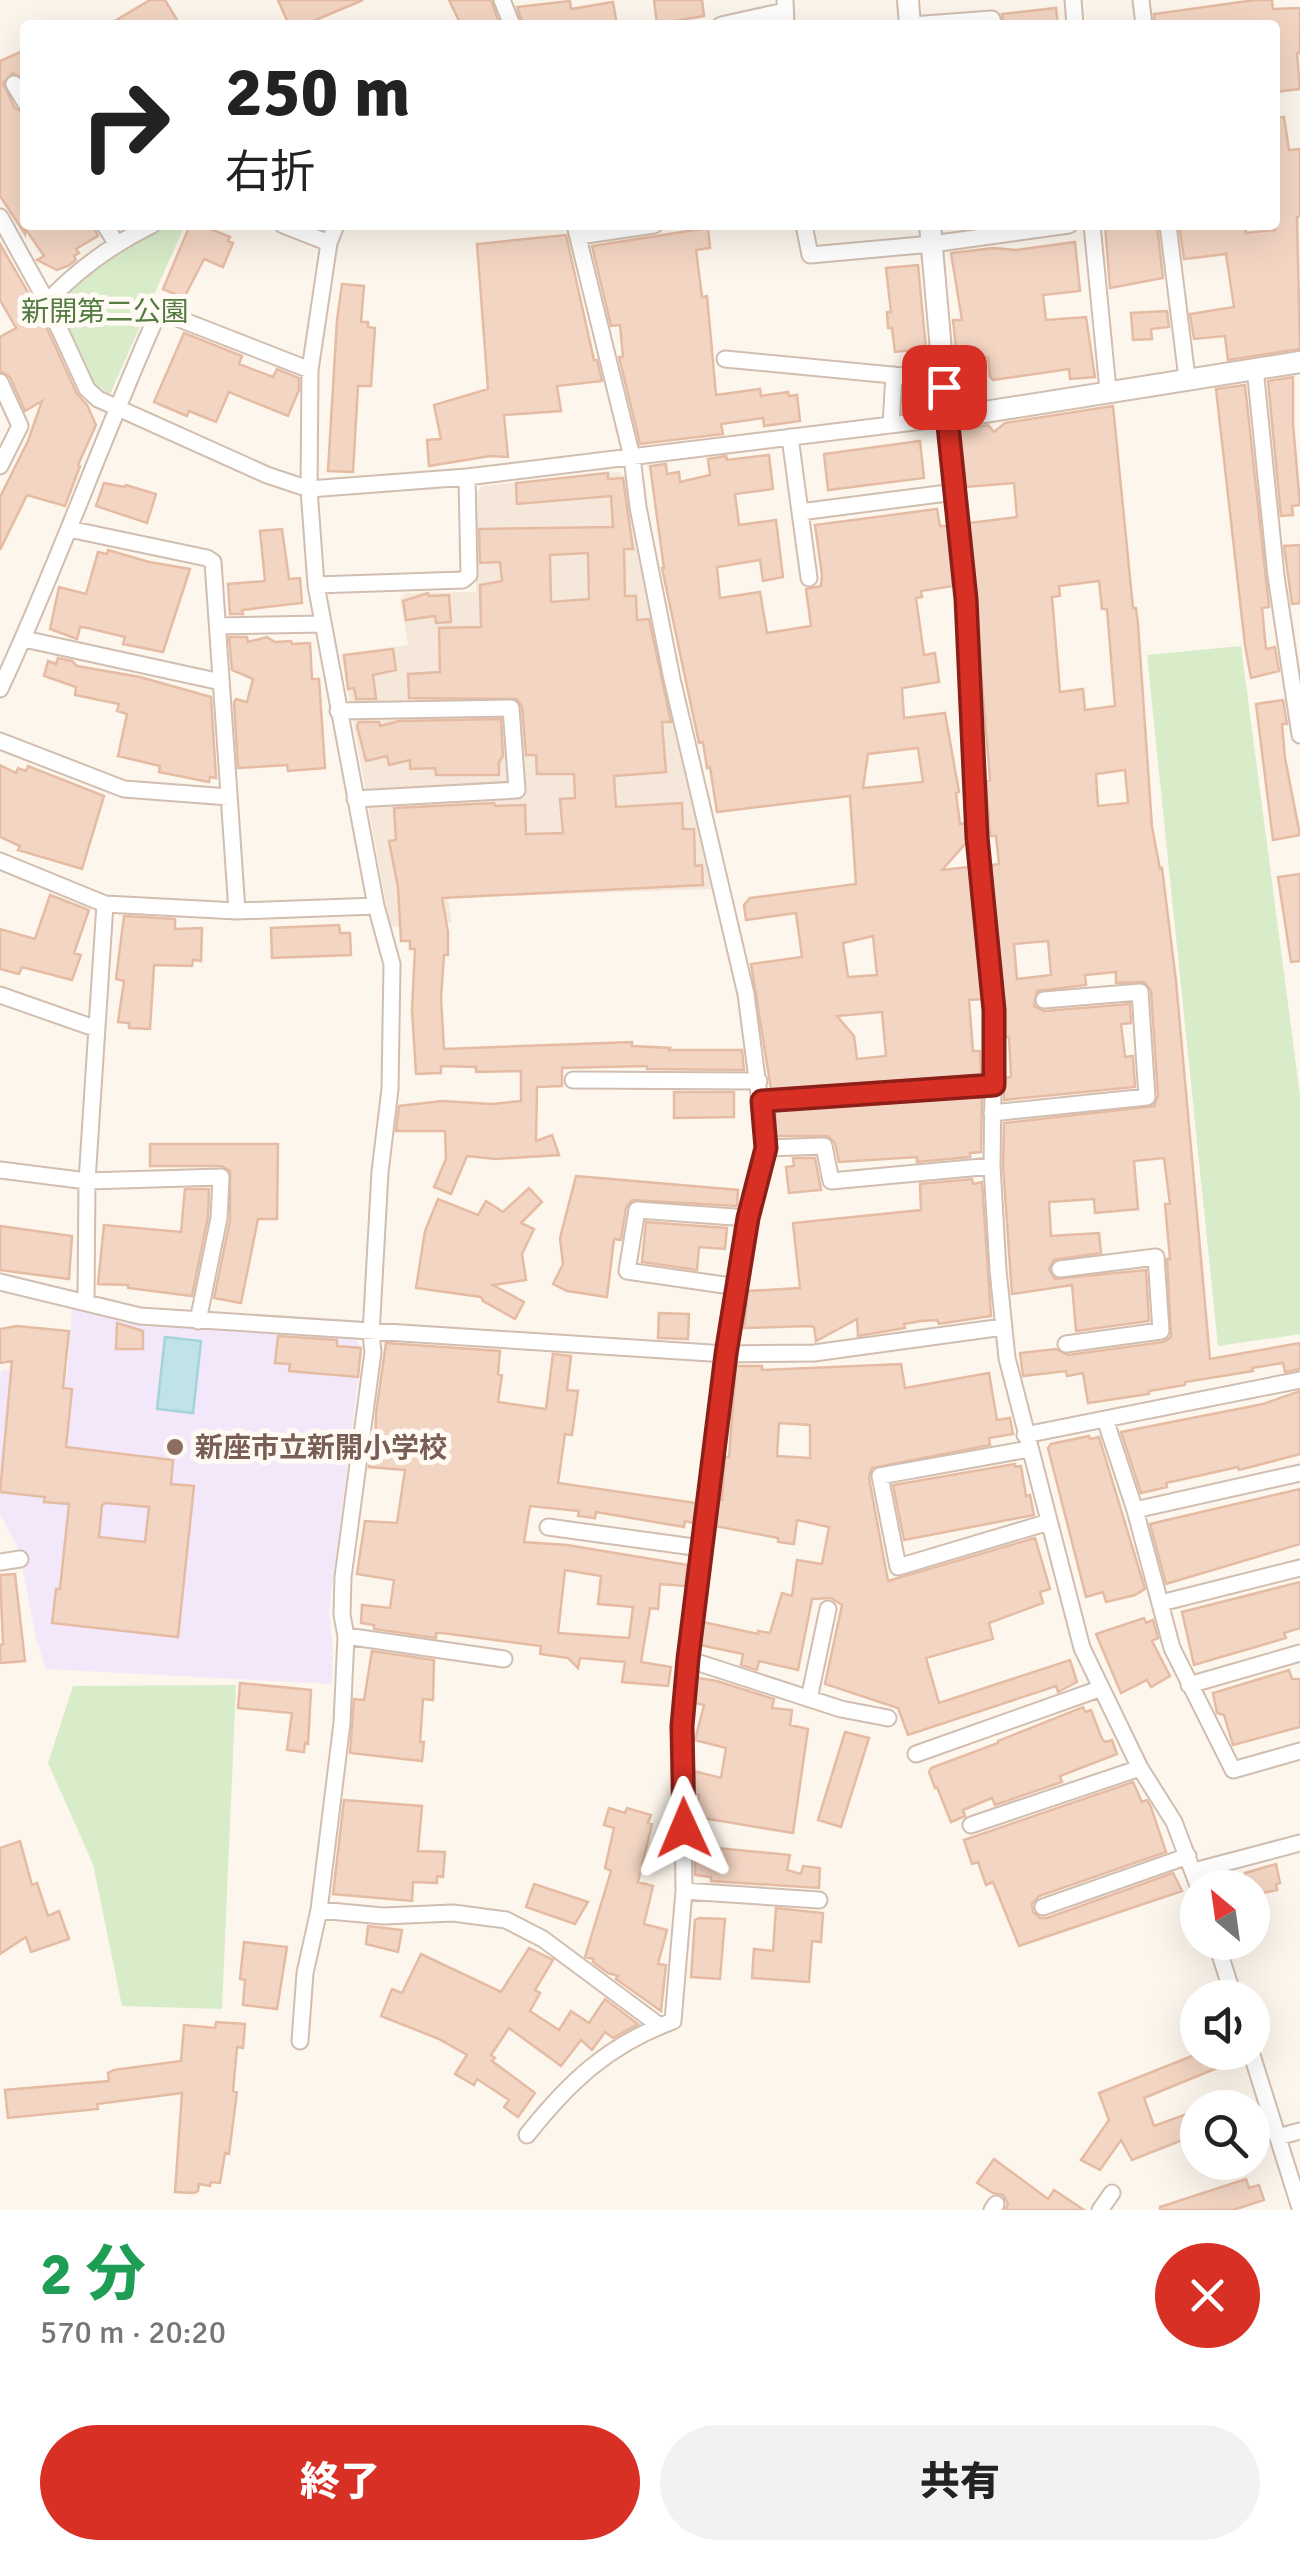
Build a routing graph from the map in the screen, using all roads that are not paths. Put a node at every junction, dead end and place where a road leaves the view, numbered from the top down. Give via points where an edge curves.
1 (786, 12) edge
2 (746, 20) edge
3 (14, 84) dead end
4 (20, 94) edge
5 (0, 217) edge
6 (109, 230) edge
7 (141, 230) edge
8 (296, 230) edge
9 (334, 230) edge
10 (577, 230) edge
11 (805, 230) edge
12 (997, 230) edge
13 (1092, 230) edge
14 (1169, 230) edge
15 (931, 234) edge
16 (116, 242) junction
17 (329, 243) junction
18 (47, 302) junction
19 (725, 359) dead end
20 (1300, 362) edge
21 (1255, 368) junction
22 (310, 370) junction
23 (894, 375) junction
24 (1187, 378) junction
25 (944, 380) junction
26 (0, 382) edge
27 (1108, 390) junction
28 (116, 408) junction
29 (946, 418) junction
30 (891, 425) junction
31 (790, 437) junction
32 (632, 458) junction
33 (0, 466) edge
34 (467, 476) junction
35 (309, 489) junction
36 (954, 492) junction
37 (800, 512) junction
38 (69, 530) junction
39 (809, 578) dead end
40 (316, 585) junction
41 (322, 624) junction
42 (218, 626) junction
43 (24, 639) junction
44 (221, 682) junction
45 (0, 689) edge
46 (338, 711) junction
47 (1300, 735) edge
48 (0, 741) edge
49 (229, 796) junction
50 (355, 799) junction
51 (0, 861) edge
52 (106, 904) junction
53 (376, 906) junction
54 (238, 911) junction
55 (0, 995) edge
56 (1044, 1000) dead end
57 (97, 1029) junction
58 (573, 1080) dead end
59 (759, 1080) junction
60 (994, 1085) junction
61 (762, 1101) junction
62 (992, 1114) junction
63 (766, 1148) junction
64 (992, 1166) junction
65 (0, 1170) edge
66 (87, 1181) junction
67 (748, 1218) junction
68 (1060, 1269) dead end
69 (0, 1282) edge
70 (738, 1286) junction
71 (86, 1301) junction
72 (198, 1321) junction
73 (1003, 1327) junction
74 (371, 1334) junction
75 (1066, 1344) dead end
76 (726, 1354) junction
77 (1300, 1380) edge
78 (1105, 1419) junction
79 (1027, 1442) junction
80 (1300, 1473) edge
81 (1135, 1510) junction
82 (1049, 1522) junction
83 (548, 1528) dead end
84 (701, 1548) junction
85 (20, 1559) dead end
86 (0, 1562) edge
87 (1300, 1568) edge
88 (1161, 1603) junction
89 (828, 1609) dead end
90 (346, 1636) junction
91 (1300, 1654) edge
92 (504, 1658) dead end
93 (688, 1659) junction
94 (1190, 1685) junction
95 (1099, 1689) junction
96 (809, 1698) junction
97 (888, 1718) dead end
98 (1300, 1751) edge
99 (916, 1754) dead end
100 (1140, 1768) junction
101 (971, 1824) dead end
102 (1300, 1843) edge
103 (1191, 1863) junction
104 (1193, 1870) edge
105 (684, 1891) junction
106 (819, 1900) dead end
107 (1043, 1907) dead end
108 (319, 1910) junction
109 (660, 2026) junction
110 (300, 2041) dead end
111 (1258, 2070) edge
112 (1300, 2131) edge
113 (527, 2135) dead end
114 (1278, 2137) junction
115 (1112, 2193) dead end
116 (1300, 2208) edge
117 (1100, 2210) edge

1 - 2 street
3 - 4 street
5 - 18 street
6 - 16 street
7 - 16 street
8 - 17 street
9 - 17 street
10 - 32 street
11 - 15 street via 810,256
12 - 15 street
13 - 27 street
14 - 24 street
15 - 25 street
16 - 18 street
17 - 22 street
18 - 28 street via 88,388
19 - 23 street
20 - 21 street
21 - 24 street
21 - 47 street
22 - 28 street via 159,311
22 - 35 street
23 - 25 street
23 - 30 street
24 - 27 street
25 - 29 street
26 - 33 street via 20,426
27 - 29 street
28 - 35 street
28 - 38 street
29 - 30 street
29 - 36 street
30 - 31 street
31 - 32 street
31 - 37 street
32 - 34 street
32 - 59 street via 672,679 746,994
34 - 35 street
34 - 40 street via 469,574 463,580
35 - 40 street
36 - 37 street
36 - 60 street via 994,1010
37 - 39 street
38 - 42 street via 208,558 215,569
38 - 43 street
40 - 41 street
41 - 42 street
41 - 46 street
42 - 44 street
43 - 44 street
43 - 45 street
44 - 49 street
46 - 50 street
46 - 50 street via 511,708 516,790
48 - 49 street via 124,789
49 - 54 street
50 - 53 street
51 - 52 street
52 - 54 street
52 - 57 street
53 - 54 street
53 - 74 street via 392,964 391,1054
55 - 57 street
56 - 62 street via 1140,992 1147,1097
57 - 66 street
58 - 59 street
59 - 61 street
60 - 61 street
60 - 62 street
61 - 63 street
62 - 64 street
63 - 64 street via 824,1146 830,1182
63 - 67 street
64 - 73 street
65 - 66 street
66 - 71 street
66 - 72 street via 221,1177
67 - 70 street
67 - 70 street via 638,1210 627,1271
68 - 75 street via 1156,1257 1160,1331
69 - 71 street
70 - 76 street
71 - 72 street via 140,1316
72 - 74 street
73 - 76 street via 814,1352
73 - 79 street
74 - 76 street
74 - 90 street via 374,1352 343,1577
76 - 84 street
77 - 78 street
78 - 79 street
78 - 81 street
79 - 82 street
79 - 82 street via 880,1476 898,1567
80 - 81 street
81 - 88 street
82 - 95 street
83 - 84 street
84 - 93 street
85 - 86 street
87 - 88 street
88 - 94 street
89 - 96 street
90 - 92 street
90 - 108 street
91 - 94 street
93 - 96 street
93 - 105 street
94 - 98 street via 1233,1770
95 - 99 street
95 - 100 street
96 - 97 street
100 - 101 street
100 - 103 street
102 - 103 street
103 - 104 street
103 - 107 street
105 - 106 street
105 - 109 street via 673,2021
108 - 109 street via 383,1916 453,1912 506,1920 543,1939
108 - 110 street
109 - 113 street via 575,2078
111 - 114 street
112 - 114 street
114 - 116 street
115 - 117 street

